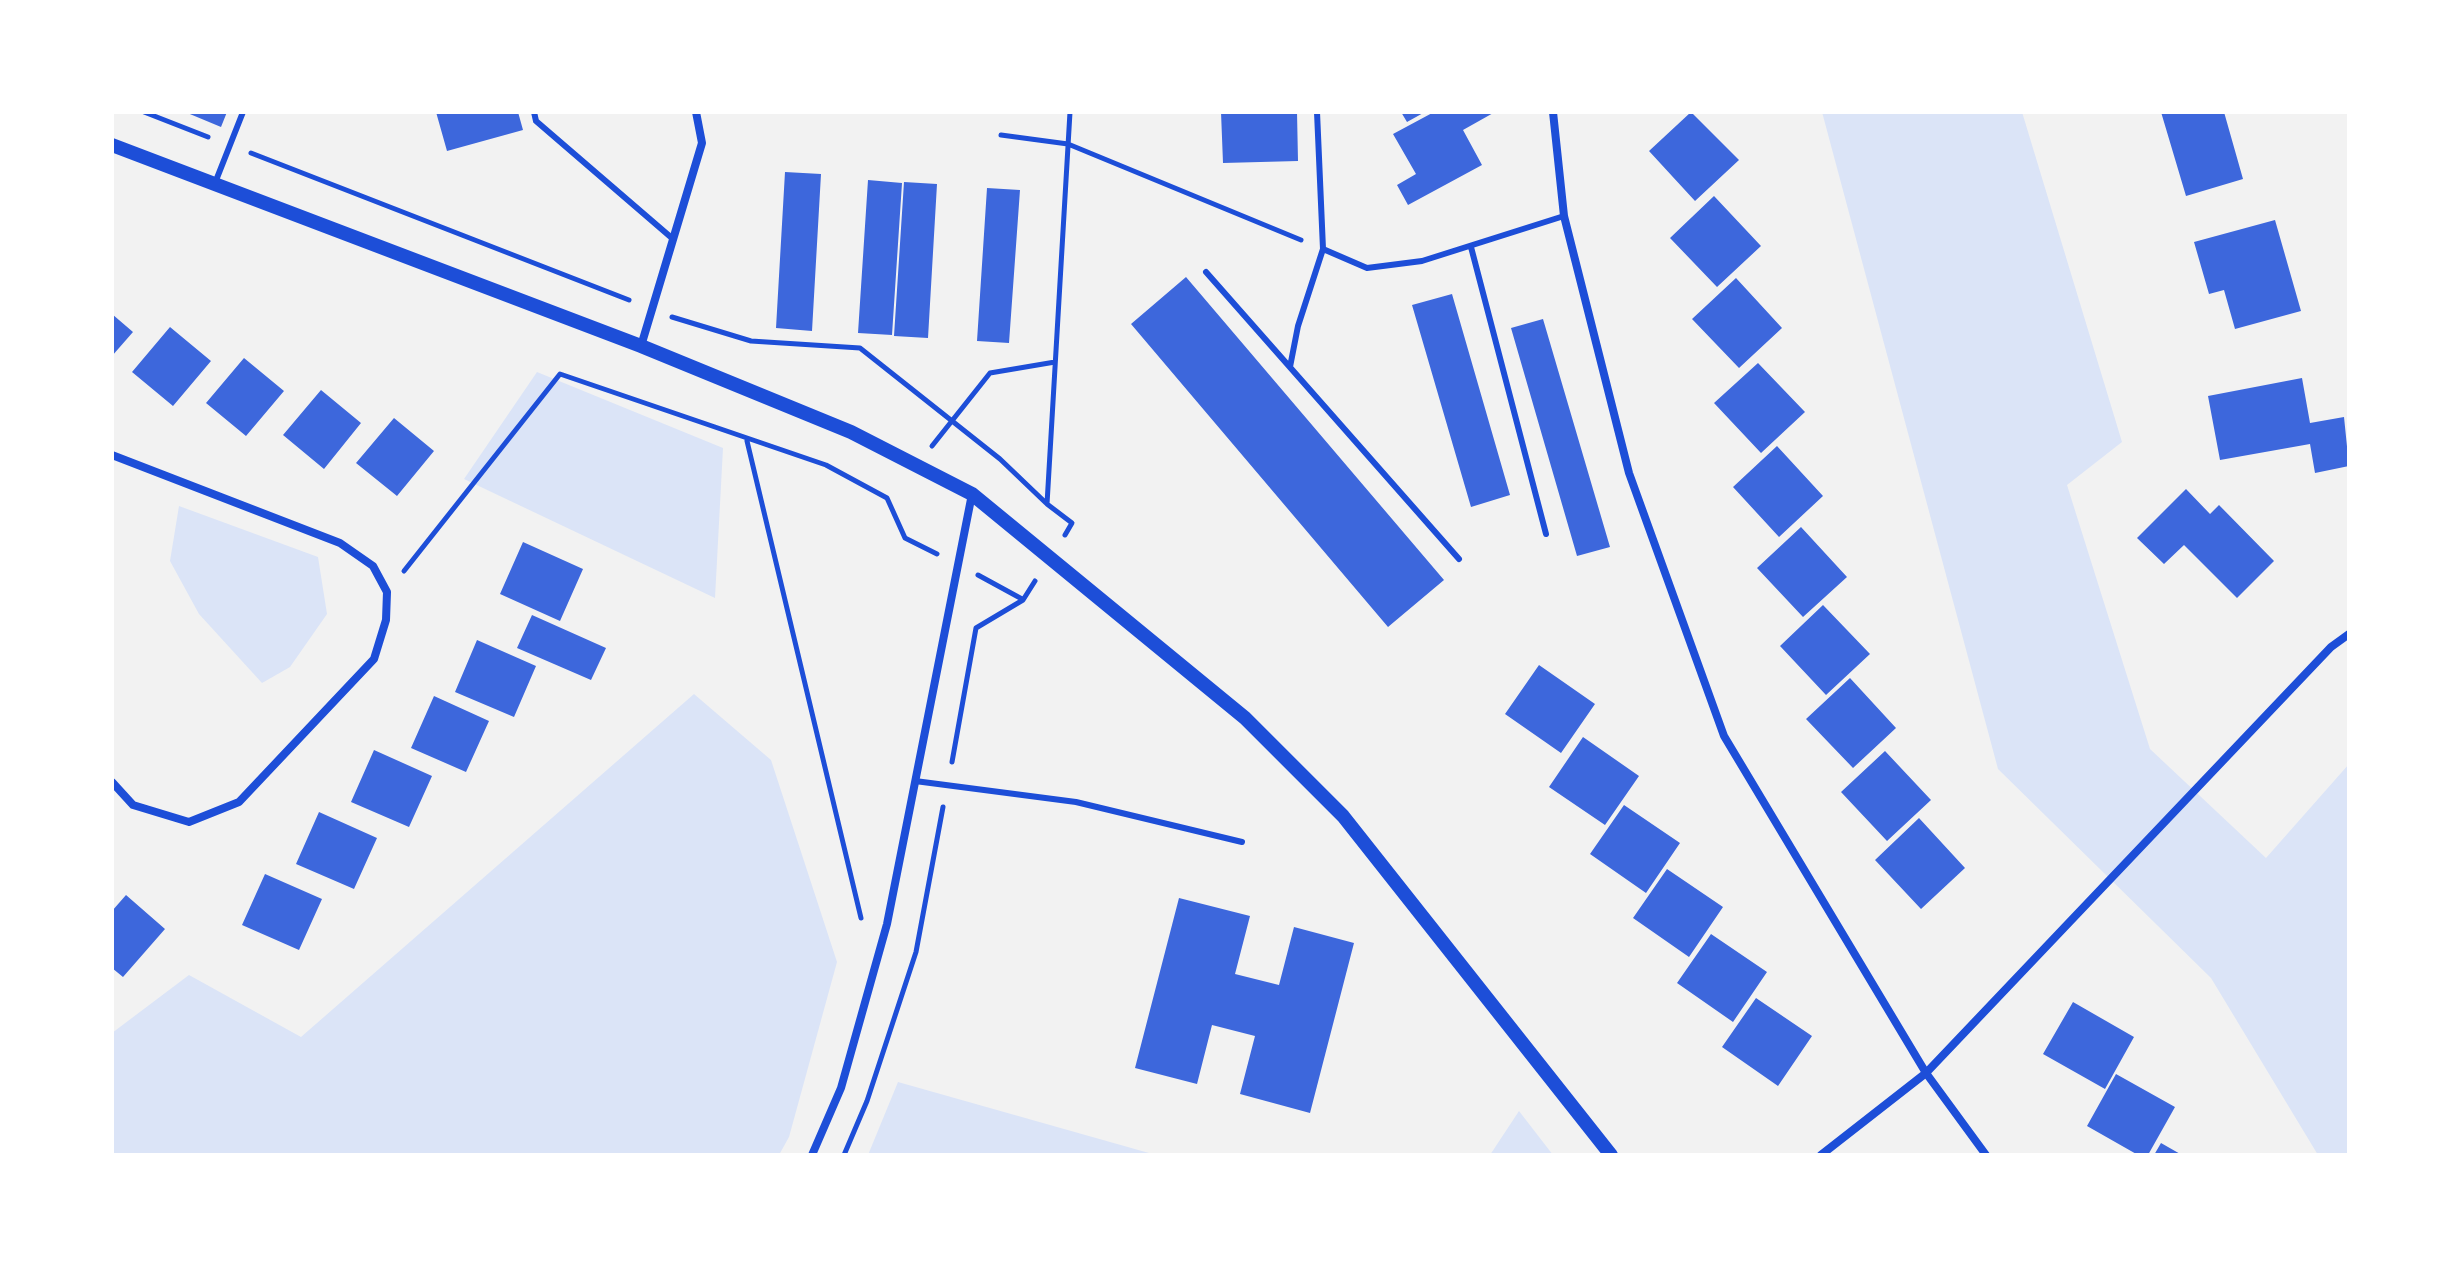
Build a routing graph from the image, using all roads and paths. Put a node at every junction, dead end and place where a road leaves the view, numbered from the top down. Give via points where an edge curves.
1 (144, 112) edge
2 (243, 112) edge
3 (534, 112) edge
4 (696, 112) edge
5 (1070, 112) edge
6 (1317, 112) edge
7 (1553, 112) edge
8 (1001, 135) dead end
9 (1068, 144) junction
10 (112, 145) edge
11 (230, 145) junction
12 (214, 183) junction
13 (1564, 216) junction
14 (673, 239) junction
15 (1471, 247) junction
16 (1323, 249) junction
17 (1206, 272) dead end
18 (652, 309) junction
19 (641, 346) junction
20 (1055, 362) junction
21 (1290, 367) junction
22 (951, 422) junction
23 (746, 440) junction
24 (112, 455) edge
25 (916, 465) junction
26 (972, 494) junction
27 (887, 498) junction
28 (1047, 504) junction
29 (1546, 534) dead end
30 (1050, 557) junction
31 (1459, 559) dead end
32 (958, 565) junction
33 (387, 592) junction
34 (1023, 600) junction
35 (2349, 634) edge
36 (915, 781) junction
37 (112, 782) edge
38 (947, 785) junction
39 (1242, 842) dead end
40 (874, 971) junction
41 (1926, 1073) junction
42 (812, 1155) edge
43 (844, 1155) edge
44 (1611, 1155) edge
45 (1821, 1155) edge
46 (1986, 1155) edge

1 - 11 path
2 - 11 lane
3 - 14 lane via 536,121
4 - 14 street via 702,143
5 - 9 path
6 - 16 lane
7 - 13 street
8 - 9 path
9 - 16 path
9 - 20 path
10 - 12 street
11 - 12 lane
11 - 18 path
12 - 19 street
13 - 15 lane
13 - 41 street via 1629,473 1724,736
14 - 18 street
15 - 16 lane via 1422,261 1367,268
15 - 29 lane
16 - 21 lane
17 - 21 lane
18 - 19 street
18 - 22 path via 751,341 860,348
19 - 25 street via 851,432
20 - 22 path via 990,373
20 - 28 path
21 - 31 lane
22 - 25 path
22 - 28 path
23 - 27 path via 826,465
23 - 33 path via 560,374
23 - 40 path
24 - 33 street via 340,543 373,566
25 - 26 street
25 - 27 path
26 - 30 street
26 - 32 street
27 - 32 path via 905,538
28 - 30 path via 1072,523
30 - 34 path
30 - 44 street via 1245,718 1343,816
32 - 34 path
32 - 36 street
33 - 37 street via 386,620 374,659 239,802 189,822 133,805
34 - 38 path via 976,628
35 - 41 street
36 - 38 lane
36 - 40 street
38 - 39 lane via 1076,802
38 - 43 path via 916,952
40 - 42 street via 841,1088
41 - 45 street
41 - 46 street

